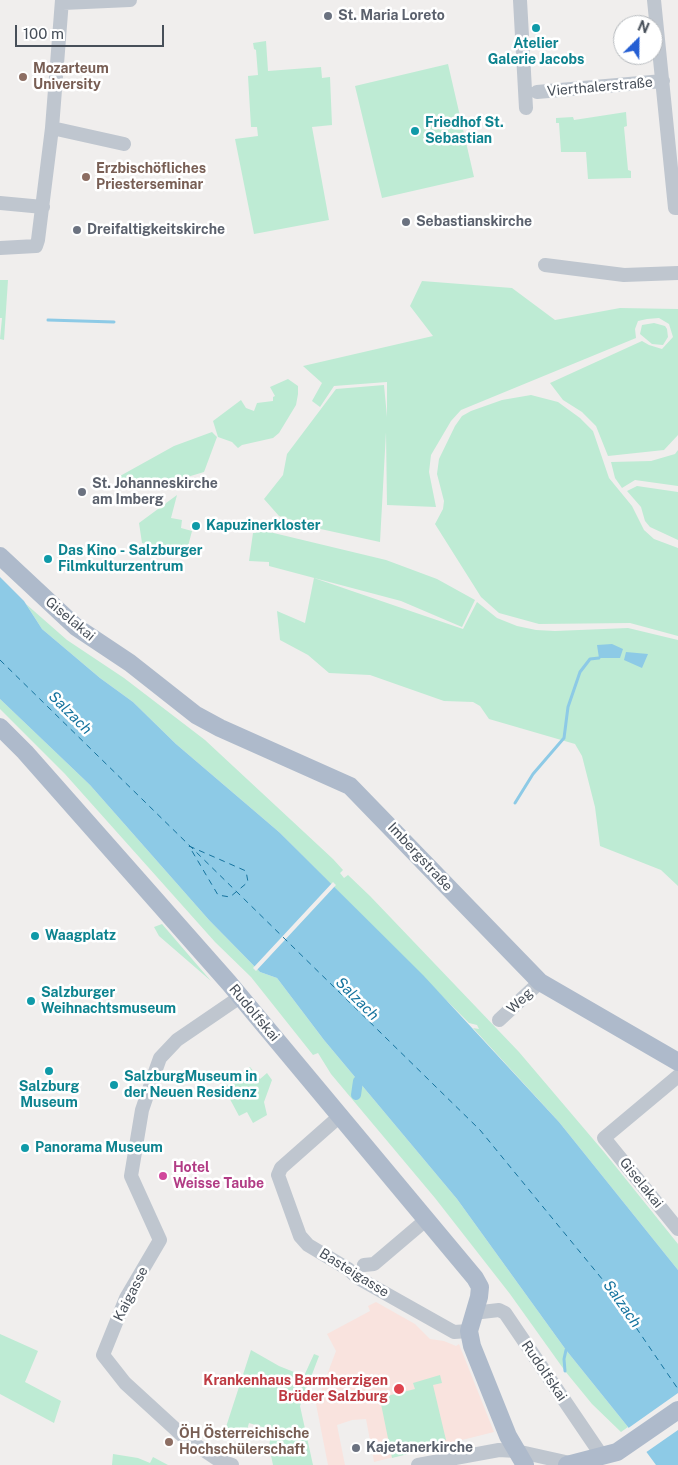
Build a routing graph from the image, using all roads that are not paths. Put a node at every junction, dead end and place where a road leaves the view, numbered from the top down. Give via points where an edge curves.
1 (130, 0) edge
2 (520, 0) edge
3 (654, 0) edge
4 (62, 6) edge
5 (663, 82) junction
6 (537, 92) dead end
7 (526, 108) dead end
8 (52, 128) junction
9 (124, 144) dead end
10 (0, 204) edge
11 (42, 206) junction
12 (677, 208) edge
13 (0, 248) edge
14 (545, 265) dead end
15 (678, 273) edge
16 (0, 556) edge
17 (146, 676) joint
18 (0, 727) edge
19 (540, 982) junction
20 (240, 997) junction
21 (499, 1020) dead end
22 (678, 1062) edge
23 (678, 1076) edge
24 (341, 1115) junction
25 (427, 1219) junction
26 (678, 1229) edge
27 (364, 1265) dead end
28 (473, 1313) junction
29 (468, 1331) junction
30 (678, 1410) edge
31 (613, 1455) edge
32 (521, 1458) edge
33 (568, 1464) edge
34 (232, 1465) edge
35 (418, 1465) edge

1 - 4 street
2 - 7 street
3 - 5 street
4 - 8 street
5 - 6 street, Vierthalerstraße
5 - 12 street
8 - 9 street
8 - 11 street
10 - 11 street
11 - 13 street via 36,246
14 - 15 street via 624,275
16 - 17 main road, Giselakai via 76,627
17 - 19 main road, Imbergstraße via 204,720 350,786
18 - 20 main road, Rudolfskai
19 - 21 street, Weg
19 - 22 main road, Imbergstraße
20 - 24 main road, Rudolfskai
20 - 34 street, Kaigasse via 177,1040 160,1058 142,1110 131,1176 160,1240 126,1298 102,1355 125,1383 184,1437 220,1461
23 - 26 street, Giselakai via 604,1138
24 - 25 main road, Rudolfskai
24 - 29 street, Basteigasse via 281,1168 278,1175 300,1236 308,1245 358,1278 454,1332
25 - 27 street via 374,1264
25 - 28 main road, Rudolfskai via 480,1287
28 - 29 main road, Rudolfskai
28 - 31 street, Rudolfskai via 499,1310 505,1313
29 - 32 main road via 478,1363
30 - 31 main road
31 - 33 main road
32 - 33 street
32 - 35 street via 499,1450

